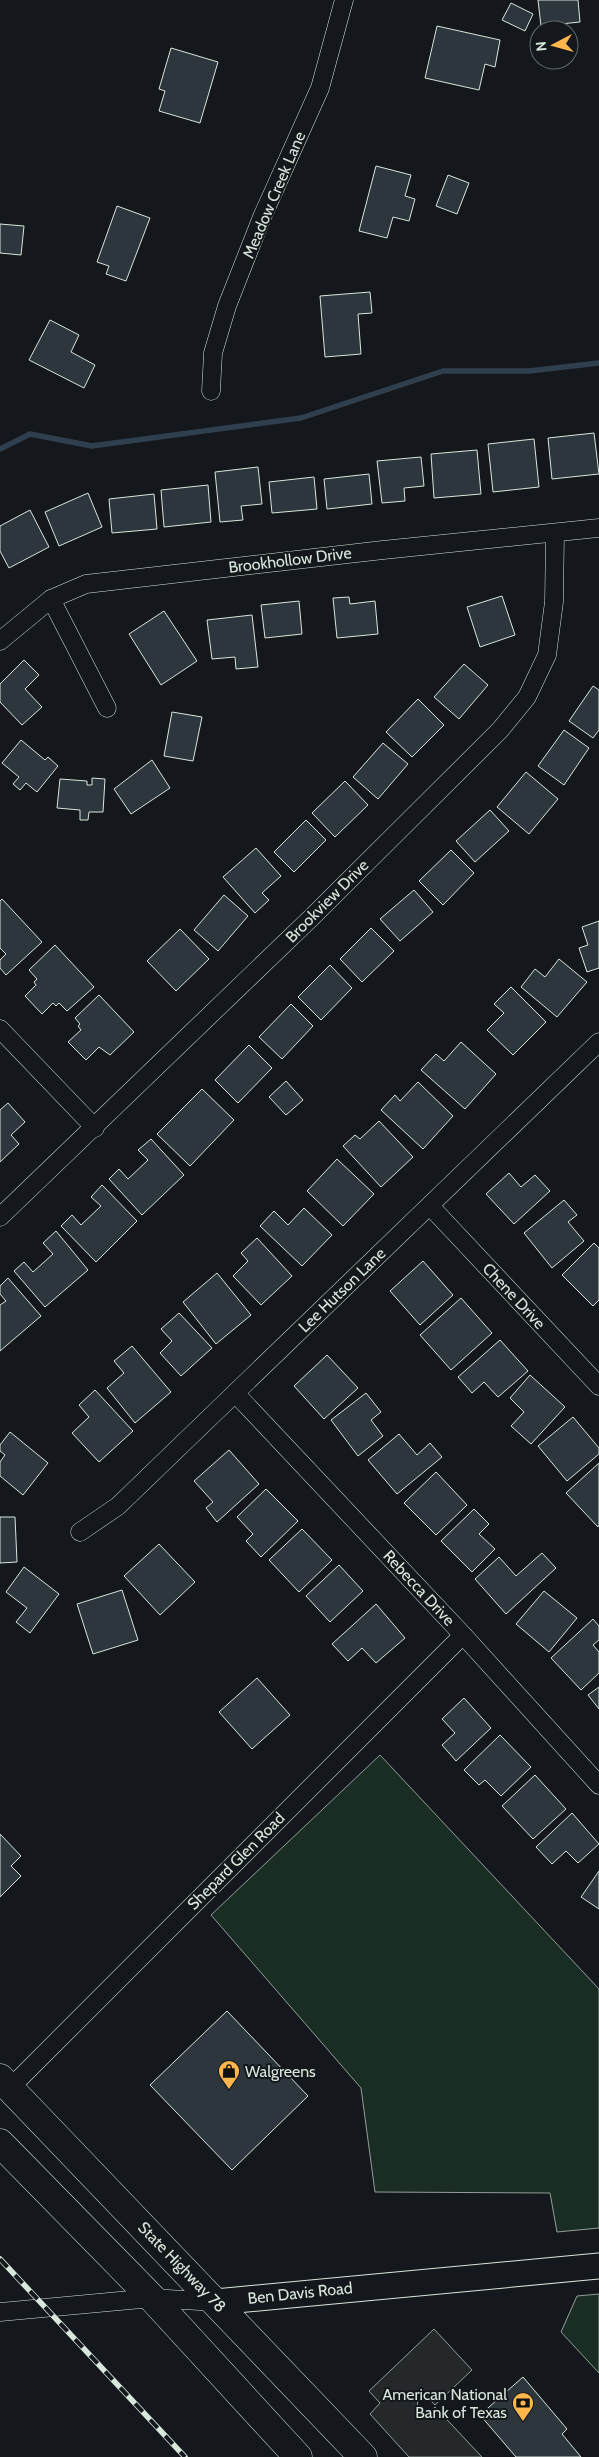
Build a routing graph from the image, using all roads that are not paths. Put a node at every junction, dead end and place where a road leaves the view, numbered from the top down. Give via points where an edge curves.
1 (344, 0) edge
2 (211, 391) dead end
3 (599, 528) edge
4 (555, 533) junction
5 (51, 599) junction
6 (0, 641) edge
7 (107, 708) dead end
8 (0, 1029) edge
9 (599, 1042) edge
10 (95, 1128) junction
11 (430, 1206) junction
12 (0, 1218) edge
13 (599, 1386) edge
14 (236, 1394) junction
15 (80, 1532) dead end
16 (463, 1635) junction
17 (599, 1785) edge
18 (5, 2083) edge
19 (0, 2142) edge
20 (599, 2266) edge
21 (152, 2298) junction
22 (216, 2302) junction
23 (0, 2312) edge
24 (298, 2457) edge
25 (363, 2457) edge

1 - 2 street, Meadow Creek Lane via 320,88 262,217 227,306 213,354
3 - 4 street, Brookhollow Drive
4 - 5 street, Brookhollow Drive via 86,584
4 - 10 street, Brookview Drive via 554,602 547,655 527,697 500,730 314,916
5 - 6 street, Brookhollow Drive
5 - 7 street
8 - 10 street
9 - 11 street, Lee Hutson Lane
10 - 12 street, Brookview Drive
11 - 13 street, Chene Drive
11 - 14 street, Lee Hutson Lane
14 - 15 street, Lee Hutson Lane via 118,1506
14 - 16 street, Rebecca Drive
16 - 17 street, Rebecca Drive
16 - 18 street, Shepard Glen Road
18 - 22 main road, State Highway 78
19 - 21 main road
20 - 22 street, Ben Davis Road
21 - 22 street, Ben Davis Road
21 - 23 street, Ben Davis Road
21 - 24 main road
22 - 25 main road, State Highway 78

